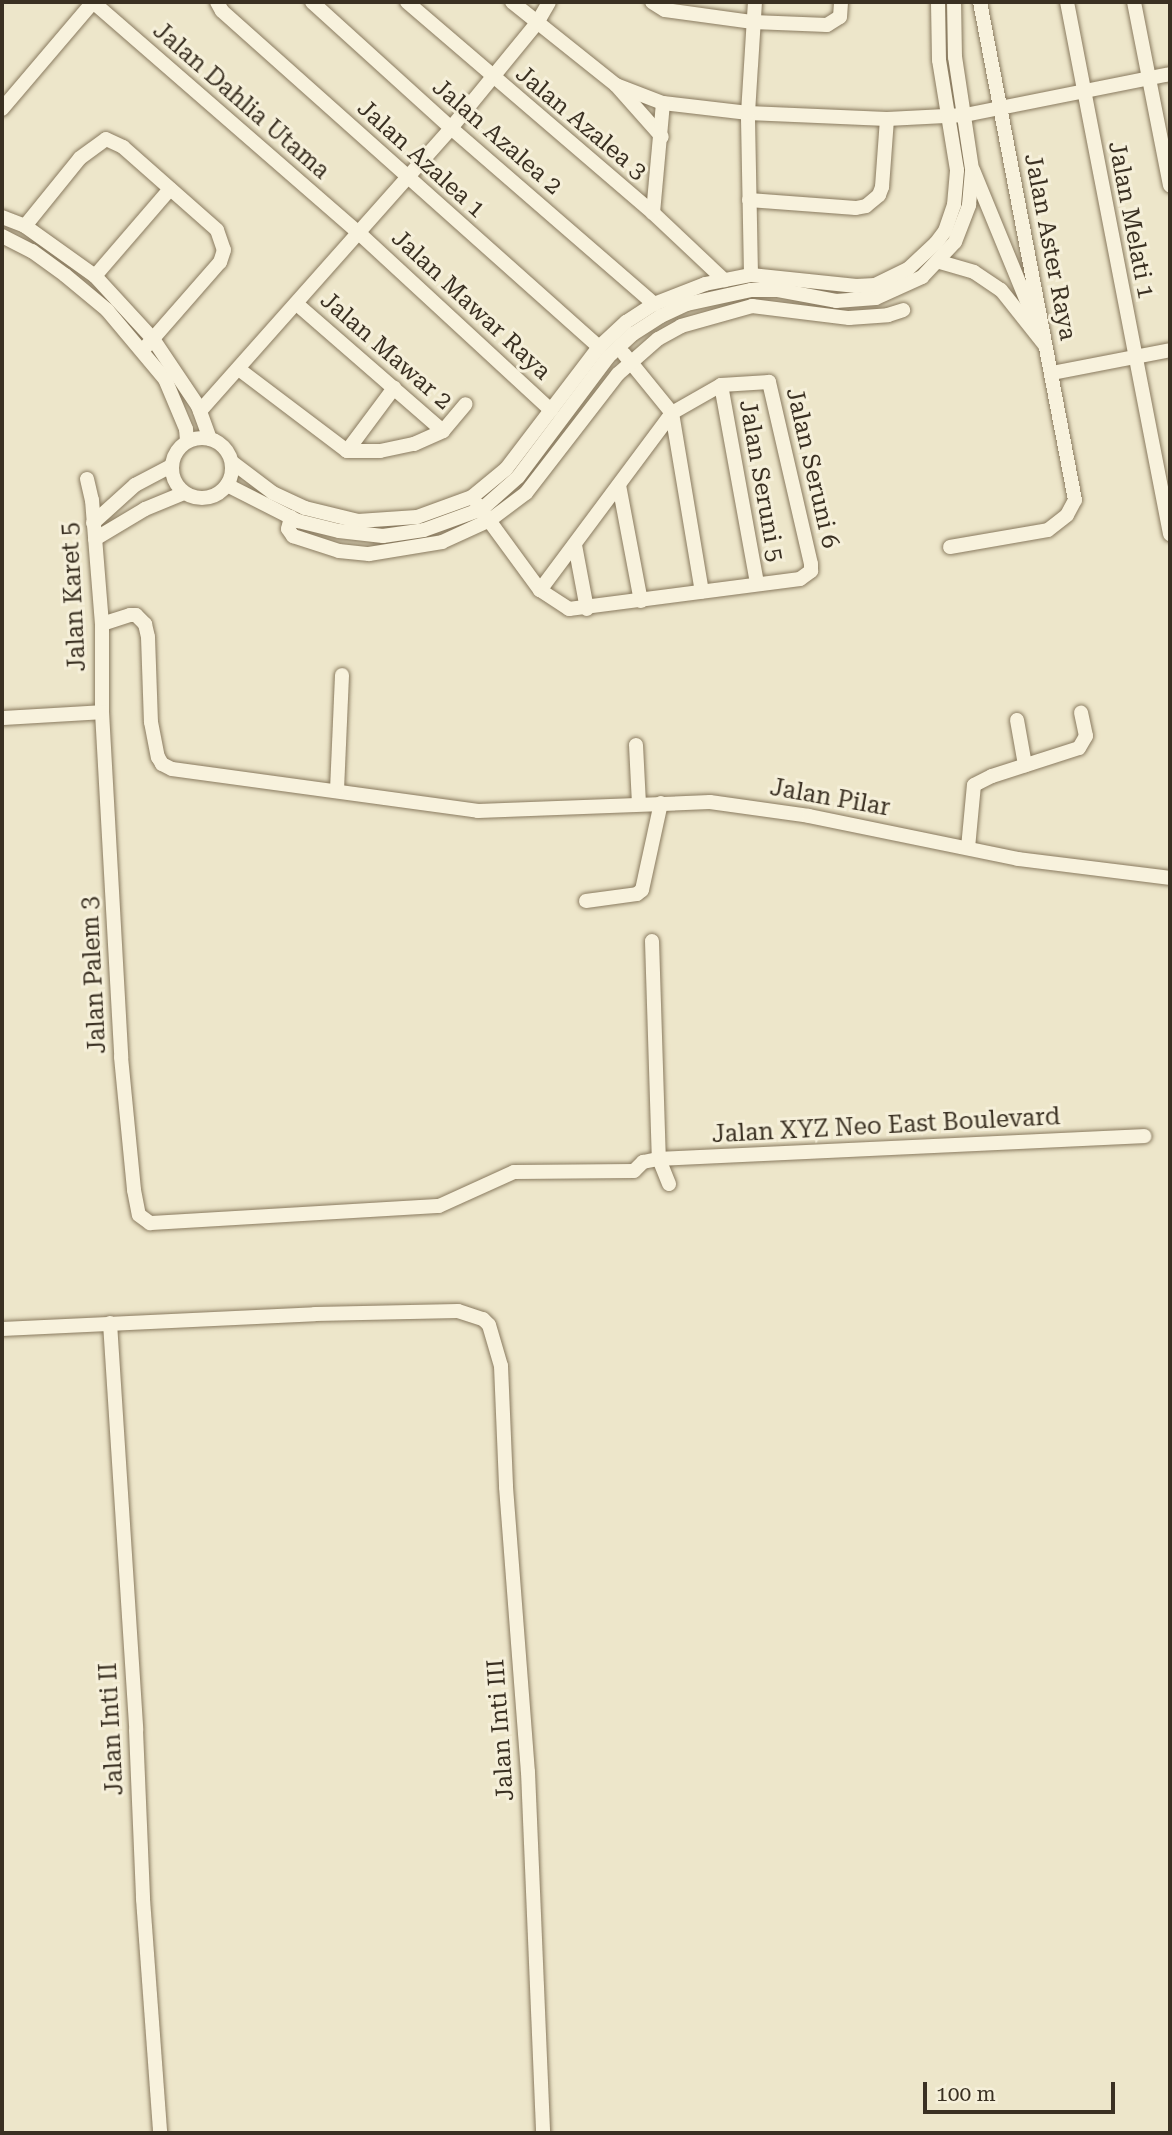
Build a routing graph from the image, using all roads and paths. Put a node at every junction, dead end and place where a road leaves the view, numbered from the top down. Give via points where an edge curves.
1 (93, 2) edge
2 (217, 2) edge
3 (312, 2) edge
4 (407, 2) edge
5 (512, 2) edge
6 (549, 2) edge
7 (652, 2) edge
8 (755, 2) edge
9 (841, 2) edge
10 (938, 2) edge
11 (954, 2) edge
12 (980, 2) edge
13 (1067, 2) edge
14 (1134, 2) edge
15 (666, 6) edge
16 (753, 22) junction
17 (537, 23) junction
18 (1170, 74) edge
19 (492, 78) junction
20 (1149, 79) junction
21 (616, 85) junction
22 (1083, 91) junction
23 (663, 103) junction
24 (1001, 108) junction
25 (2, 109) edge
26 (748, 113) junction
27 (948, 115) junction
28 (965, 115) junction
29 (887, 120) junction
30 (451, 128) junction
31 (662, 136) junction
32 (972, 169) junction
33 (407, 178) junction
34 (1170, 185) edge
35 (170, 189) junction
36 (749, 200) junction
37 (653, 213) junction
38 (2, 217) edge
39 (24, 226) junction
40 (360, 234) junction
41 (2, 236) edge
42 (940, 262) junction
43 (751, 275) junction
44 (94, 276) junction
45 (724, 280) junction
46 (751, 290) junction
47 (888, 295) junction
48 (298, 304) junction
49 (654, 304) junction
50 (752, 306) junction
51 (148, 344) junction
52 (1045, 345) junction
53 (599, 347) junction
54 (619, 348) junction
55 (1170, 350) edge
56 (1134, 357) junction
57 (630, 361) junction
58 (240, 370) junction
59 (1052, 373) junction
60 (721, 385) junction
61 (394, 388) junction
62 (466, 404) dead end
63 (551, 410) junction
64 (200, 411) junction
65 (672, 413) junction
66 (443, 431) junction
67 (210, 439) junction
68 (187, 441) junction
69 (347, 451) junction
70 (232, 462) junction
71 (171, 466) junction
72 (86, 480) dead end
73 (227, 485) junction
74 (619, 485) junction
75 (184, 493) junction
76 (481, 509) junction
77 (93, 523) junction
78 (1170, 534) edge
79 (95, 539) junction
80 (575, 545) junction
81 (950, 547) dead end
82 (757, 584) junction
83 (540, 590) junction
84 (702, 592) junction
85 (641, 601) junction
86 (587, 609) junction
87 (102, 624) junction
88 (342, 676) dead end
89 (102, 712) junction
90 (1081, 713) dead end
91 (2, 718) edge
92 (1017, 720) dead end
93 (636, 745) dead end
94 (1025, 765) junction
95 (337, 790) junction
96 (639, 803) junction
97 (662, 803) junction
98 (968, 848) junction
99 (1170, 878) edge
100 (586, 901) dead end
101 (652, 941) dead end
102 (1144, 1136) dead end
103 (659, 1159) junction
104 (634, 1171) joint
105 (669, 1184) dead end
106 (110, 1322) junction
107 (2, 1329) edge
108 (160, 2133) edge
109 (543, 2133) edge

1 - 25 street
1 - 40 street, Jalan Dahlia Utama
2 - 33 street, Jalan Azalea 1
3 - 30 street, Jalan Azalea 2
4 - 19 street, Jalan Azalea 3
5 - 17 street
6 - 17 street
7 - 15 street
8 - 16 street
9 - 16 street via 840,16 827,25
10 - 27 street via 939,60
11 - 28 street via 955,57
12 - 24 street, Jalan Aster Raya
13 - 22 street, Jalan Melati 1
14 - 20 street
15 - 16 street
16 - 26 street
17 - 19 street
17 - 21 street
18 - 20 street
19 - 30 street
19 - 37 street, Jalan Azalea 3
20 - 22 street
20 - 34 street
21 - 23 street
21 - 31 street
22 - 24 street
22 - 56 street, Jalan Melati 1
23 - 26 street
23 - 31 street
24 - 28 street
24 - 52 street, Jalan Aster Raya
26 - 29 street
26 - 36 street
27 - 28 street
27 - 29 street
27 - 43 street via 957,170 954,205 945,231 917,264 883,282 865,285
28 - 32 street
29 - 36 street via 882,187 866,206
30 - 33 street
30 - 49 street, Jalan Azalea 2
31 - 37 street
32 - 42 street via 966,218
32 - 52 street
33 - 40 street
33 - 53 street, Jalan Azalea 1
35 - 39 street via 123,147 106,139 80,158
35 - 44 street
35 - 51 street via 217,230 224,250 220,262
36 - 43 street
37 - 45 street, Jalan Azalea 3
38 - 39 street
39 - 44 street
40 - 48 street
40 - 63 street, Jalan Mawar Raya
41 - 51 street via 32,251 88,291
42 - 47 street via 922,278
42 - 52 street via 974,272 1001,290
43 - 45 street
44 - 51 street
45 - 49 street
46 - 47 street via 836,301
46 - 50 street
46 - 54 street via 677,308
47 - 50 street via 899,311 849,318
48 - 58 street
48 - 61 street, Jalan Mawar 2
49 - 53 street
50 - 57 street via 681,326
51 - 64 street
51 - 68 street via 186,429
52 - 59 street, Jalan Aster Raya
53 - 63 street
54 - 57 street
54 - 76 street via 528,465
55 - 56 street
56 - 59 street
56 - 78 street, Jalan Melati 1
57 - 65 street
57 - 76 street via 526,493
58 - 64 street
58 - 69 street
59 - 81 street, Jalan Aster Raya via 1074,500 1067,515 1048,530
60 - 65 street
60 - 82 street, Jalan Seruni 5
60 - 82 street, Jalan Seruni 6 via 762,380 772,388 811,570 800,579
61 - 66 street, Jalan Mawar 2
61 - 69 street
62 - 66 street
63 - 76 street
64 - 67 street
65 - 74 street
65 - 84 street
66 - 69 street via 398,448
67 - 68 street
67 - 70 street via 224,447
68 - 71 street
70 - 73 street
70 - 76 street via 290,502 358,522
71 - 75 street via 174,481
71 - 77 street via 135,485
72 - 77 street, Jalan Karet 5
73 - 75 street via 208,499
73 - 76 street via 291,517 339,531 383,536 424,530
74 - 80 street
74 - 85 street
75 - 79 street via 145,509
76 - 83 street
77 - 79 street, Jalan Karet 5
79 - 87 street, Jalan Karet 5
80 - 83 street
80 - 86 street
82 - 84 street
83 - 86 street via 569,610
84 - 85 street
85 - 86 street
87 - 89 street, Jalan Karet 5
87 - 95 street, Jalan Pilar via 136,615 145,624 151,722 166,767
88 - 95 street
89 - 91 street
89 - 104 street, Jalan Palem 3 via 121,1057 139,1215 156,1224 439,1206 514,1172
90 - 94 street via 1086,736 1079,748
92 - 94 street
93 - 96 street
94 - 98 street via 974,785
95 - 96 street, Jalan Pilar via 478,811
96 - 97 street, Jalan Pilar
97 - 98 street, Jalan Pilar via 710,802 785,812
97 - 100 street via 642,890
98 - 99 street, Jalan Pilar
101 - 103 street
102 - 103 street, Jalan XYZ Neo East Boulevard
103 - 104 street, Jalan XYZ Neo East Boulevard via 643,1162
103 - 105 street
106 - 107 street
106 - 108 street, Jalan Inti II
106 - 109 street, Jalan Inti III via 458,1311 489,1325 501,1366 528,1772

